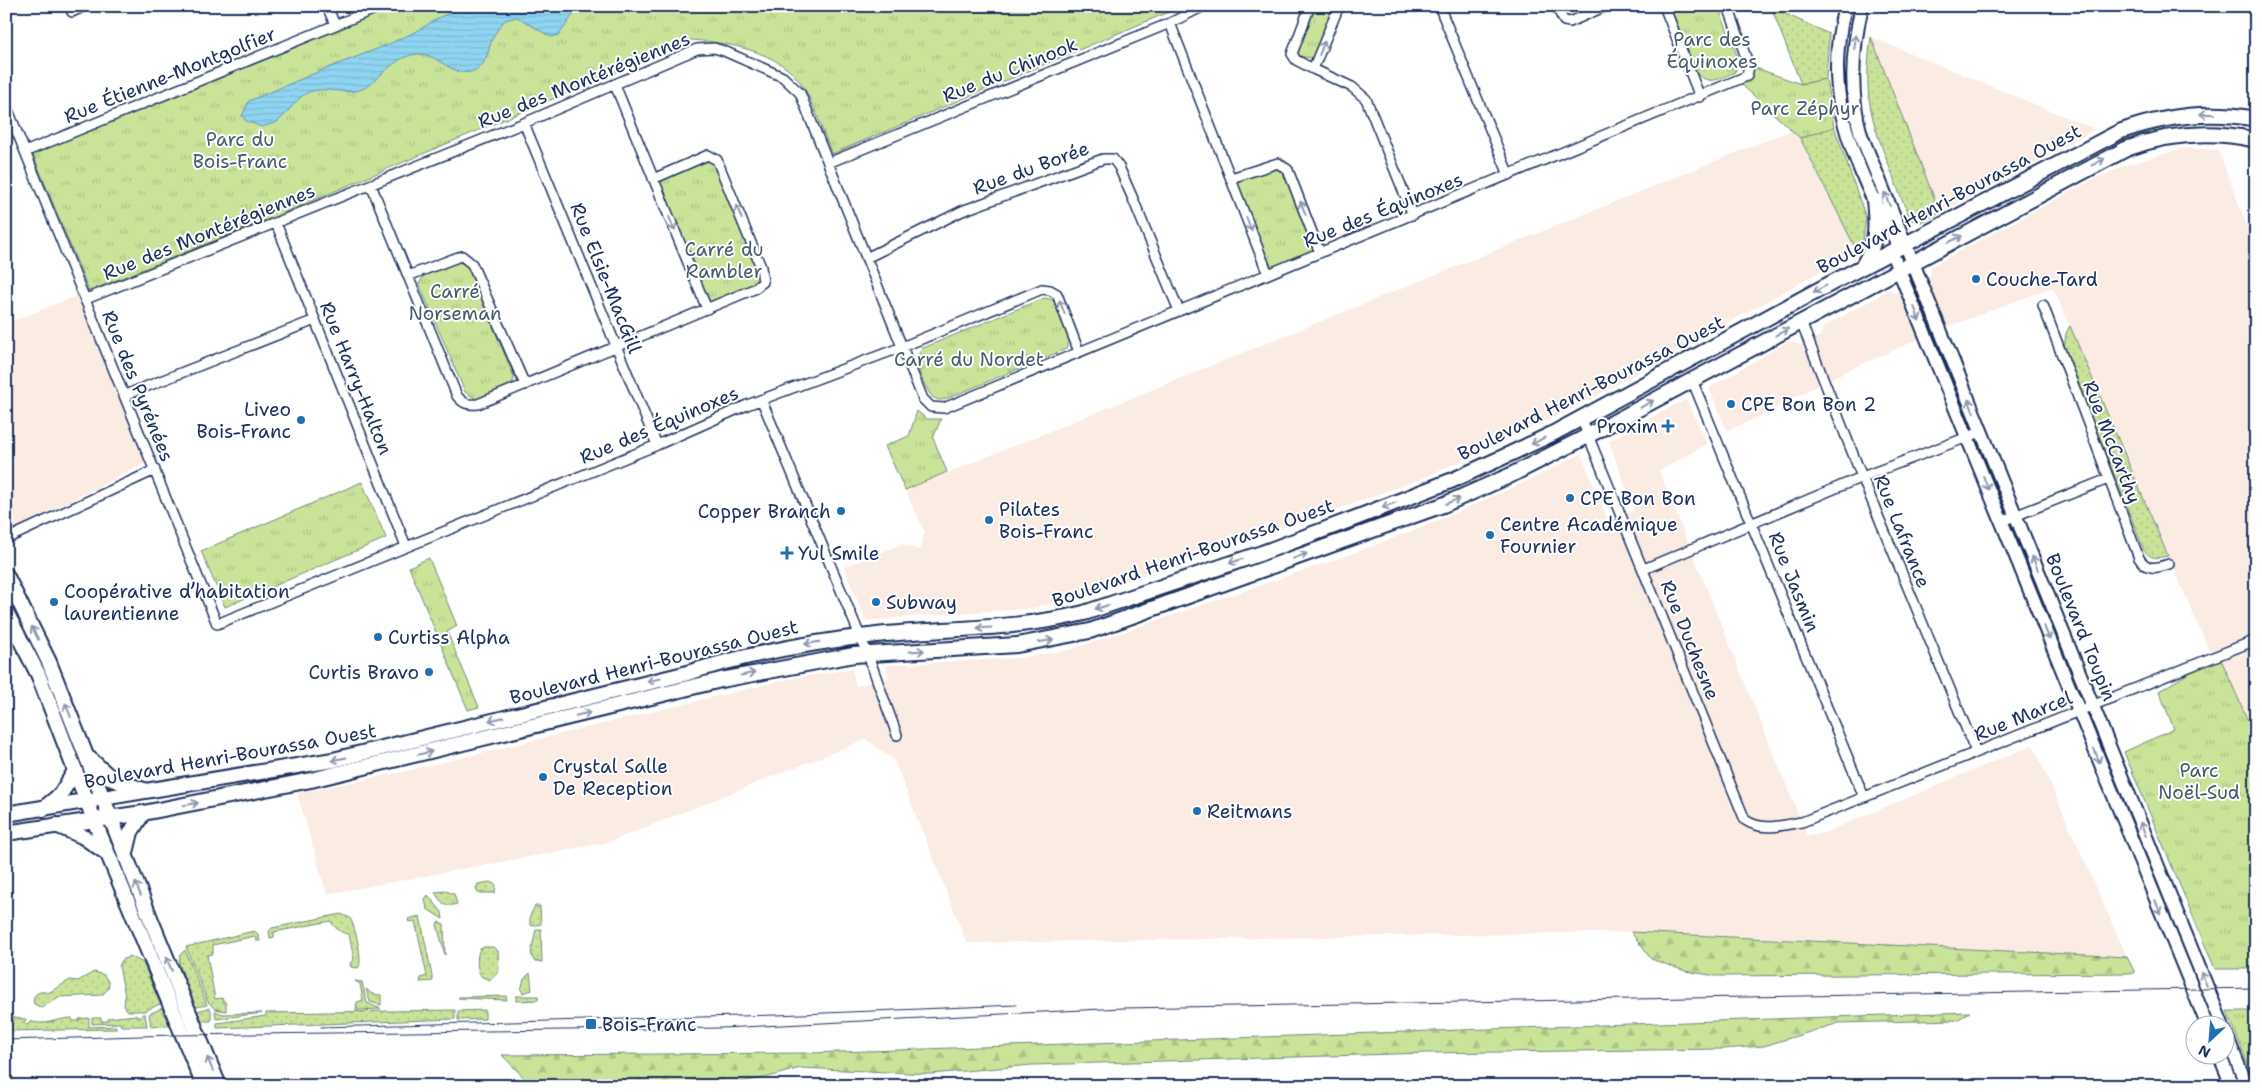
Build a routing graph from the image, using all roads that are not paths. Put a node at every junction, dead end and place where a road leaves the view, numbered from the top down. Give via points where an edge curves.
1 (70, 6) edge
2 (85, 6) edge
3 (327, 6) edge
4 (382, 6) edge
5 (1204, 6) edge
6 (1310, 6) edge
7 (1339, 6) edge
8 (1440, 6) edge
9 (1556, 6) edge
10 (1606, 6) edge
11 (1664, 6) edge
12 (1728, 6) edge
13 (1845, 6) edge
14 (1862, 6) edge
15 (1170, 23) junction
16 (335, 26) junction
17 (1313, 70) junction
18 (615, 85) junction
19 (1700, 97) junction
20 (6, 104) edge
21 (2256, 119) edge
22 (524, 123) junction
23 (2256, 140) edge
24 (26, 151) junction
25 (828, 163) junction
26 (1509, 175) junction
27 (654, 178) junction
28 (1231, 178) junction
29 (371, 185) junction
30 (1874, 200) junction
31 (1413, 215) junction
32 (276, 222) junction
33 (1898, 247) junction
34 (1320, 253) junction
35 (866, 258) junction
36 (1863, 266) junction
37 (1906, 266) junction
38 (1268, 274) junction
39 (408, 276) junction
40 (86, 299) junction
41 (2043, 305) dead end
42 (707, 309) junction
43 (1179, 311) junction
44 (315, 320) junction
45 (1801, 322) junction
46 (902, 347) junction
47 (617, 348) junction
48 (1079, 352) junction
49 (1692, 380) junction
50 (524, 385) junction
51 (125, 395) junction
52 (762, 400) junction
53 (931, 407) joint
54 (1581, 418) junction
55 (1981, 432) junction
56 (1588, 436) junction
57 (1968, 438) junction
58 (657, 445) junction
59 (155, 470) junction
60 (1862, 477) junction
61 (2108, 479) junction
62 (2015, 516) junction
63 (2002, 521) junction
64 (1753, 523) junction
65 (6, 539) edge
66 (406, 546) junction
67 (2169, 564) dead end
68 (1644, 569) junction
69 (6, 575) edge
70 (6, 612) edge
71 (217, 624) joint
72 (860, 637) junction
73 (2256, 640) edge
74 (868, 655) junction
75 (2093, 706) junction
76 (2079, 711) junction
77 (897, 735) dead end
78 (1976, 752) junction
79 (86, 755) junction
80 (76, 771) junction
81 (147, 791) junction
82 (1864, 797) junction
83 (103, 799) junction
84 (87, 802) junction
85 (42, 809) junction
86 (143, 813) junction
87 (6, 814) edge
88 (110, 817) junction
89 (94, 819) junction
90 (1802, 822) joint
91 (55, 825) junction
92 (6, 832) edge
93 (107, 853) junction
94 (125, 857) junction
95 (2202, 1014) edge
96 (2218, 1014) edge
97 (186, 1023) junction
98 (2234, 1054) edge
99 (2223, 1064) edge
100 (2239, 1066) junction
101 (2226, 1070) junction
102 (204, 1086) edge
103 (219, 1086) edge
104 (2232, 1086) edge
105 (2247, 1086) edge

1 - 2 street via 72,12
3 - 16 street
4 - 16 street, Rue Étienne-Montgolfier
5 - 15 street, Rue du Chinook
6 - 17 street via 1292,54
17 -> 7 street
8 - 26 street
9 - 10 street via 1564,21 1570,22
11 - 19 street
12 - 19 street, Rue des Équinoxes via 1749,72 1747,76
13 - 30 street via 1838,55 1838,97 1845,128
33 -> 14 street via 1857,119 1854,63
15 - 25 street, Rue du Chinook
15 - 28 street
16 - 24 street, Rue Étienne-Montgolfier
17 - 31 street via 1352,87 1366,99
18 - 22 street, Rue des Montérégiennes
18 - 25 street, Rue des Montérégiennes via 697,49 724,51 793,84 800,93
18 - 27 street
19 - 26 street, Rue des Équinoxes
20 - 24 street, Rue des Pyrénées
21 -> 33 main road, Boulevard Henri-Bourassa Ouest via 2199,114 2137,126 2101,141
22 - 29 street, Rue des Montérégiennes
22 - 47 street, Rue Elsie-MacGill
37 -> 23 main road, Boulevard Henri-Bourassa Ouest via 2137,145 2165,137 2200,134
24 - 40 street, Rue des Pyrénées
25 - 35 street, Rue des Montérégiennes
26 - 31 street, Rue des Équinoxes
27 -> 42 street
42 -> 27 street via 754,289 763,282 762,267 717,160 708,155
34 -> 28 street via 1288,170 1278,163
28 -> 38 street
29 - 32 street, Rue des Montérégiennes
29 - 39 street
30 - 33 street
30 - 36 main road via 1877,227
31 - 34 street, Rue des Équinoxes
32 - 40 street, Rue des Montérégiennes
32 - 44 street, Rue Harry-Halton
33 - 36 main road, Boulevard Henri-Bourassa Ouest
33 - 37 street, Boulevard Toupin
34 - 38 street, Rue des Équinoxes
35 - 43 street, Rue du Borée via 962,211 1103,159 1113,159 1123,175
35 - 46 street, Rue des Montérégiennes
36 -> 54 main road, Boulevard Henri-Bourassa Ouest
37 - 45 main road, Boulevard Henri-Bourassa Ouest
55 -> 37 street, Boulevard Toupin
37 -> 57 street, Boulevard Toupin
38 - 43 street, Rue des Équinoxes
39 - 50 street via 458,257 467,259
39 - 50 street via 457,396 463,403 478,404
40 - 51 street, Rue des Pyrénées
41 - 61 street, Rue McCarthy
42 - 47 street
43 - 48 street, Rue des Équinoxes
44 - 51 street
44 - 66 street, Rue Harry-Halton
49 -> 45 main road, Boulevard Henri-Bourassa Ouest
45 - 60 street, Rue Lafrance
48 -> 46 street, Rue des Équinoxes via 1057,294 1042,289
46 - 52 street, Rue des Équinoxes
46 - 53 street, Rue des Montérégiennes via 924,399
47 - 50 street
47 - 58 street, Rue Elsie-MacGill
48 - 53 street, Rue des Équinoxes via 944,408
56 -> 49 main road, Boulevard Henri-Bourassa Ouest
49 - 64 street, Rue Jasmin
51 - 59 street, Rue des Pyrénées
52 - 58 street, Rue des Équinoxes
52 - 72 street
54 - 56 street, Rue Duchesne
54 -> 72 main road, Boulevard Henri-Bourassa Ouest via 1499,460 1406,499 1262,553 1084,613 1010,627
55 - 57 street
55 - 62 street, Boulevard Toupin
56 - 68 street, Rue Duchesne
74 -> 56 main road, Boulevard Henri-Bourassa Ouest via 1028,644 1090,631 1443,504 1509,476
57 - 60 street
57 -> 63 street, Boulevard Toupin
58 - 66 street, Rue des Équinoxes
59 - 65 street
59 - 71 street, Rue des Pyrénées
60 - 64 street
60 - 78 street, Rue Lafrance
61 - 62 street
61 - 67 street, Rue McCarthy via 2143,565 2157,568
62 - 63 street
75 -> 62 street, Boulevard Toupin
63 -> 76 street, Boulevard Toupin
64 - 68 street
64 - 82 street, Rue Jasmin
66 - 71 street, Rue des Équinoxes
68 - 90 street, Rue Duchesne via 1745,820 1763,828
79 -> 69 main road via 45,653
70 - 80 main road via 38,674
72 - 74 street
72 -> 81 main road, Boulevard Henri-Bourassa Ouest via 737,657 684,674 333,760
73 - 75 street, Rue Marcel
74 - 77 street
86 -> 74 main road, Boulevard Henri-Bourassa Ouest via 344,773 734,677
75 - 76 street, Rue Marcel
96 -> 75 street, Boulevard Toupin
76 - 78 street, Rue Marcel
76 -> 95 street, Boulevard Toupin
78 - 82 street, Rue Marcel
79 - 81 main road via 112,779
79 - 83 main road
80 - 84 main road
80 - 85 main road via 60,795
81 - 83 main road, Boulevard Henri-Bourassa Ouest
82 - 90 street, Rue Marcel
83 - 84 main road, Boulevard Henri-Bourassa Ouest
83 - 88 main road
84 - 85 main road, Boulevard Henri-Bourassa Ouest
84 - 89 main road
85 - 87 main road, Boulevard Henri-Bourassa Ouest
86 - 88 main road, Boulevard Henri-Bourassa Ouest
86 - 94 main road via 131,832
88 - 89 main road, Boulevard Henri-Bourassa Ouest
88 - 94 main road
89 - 91 main road, Boulevard Henri-Bourassa Ouest
89 - 93 main road
91 - 92 main road, Boulevard Henri-Bourassa Ouest
91 - 93 main road via 82,836
93 - 97 main road
97 -> 94 main road
97 - 102 main road
103 -> 97 main road
98 - 100 street
99 - 101 street
100 - 101 street
100 - 105 street
101 - 104 street

